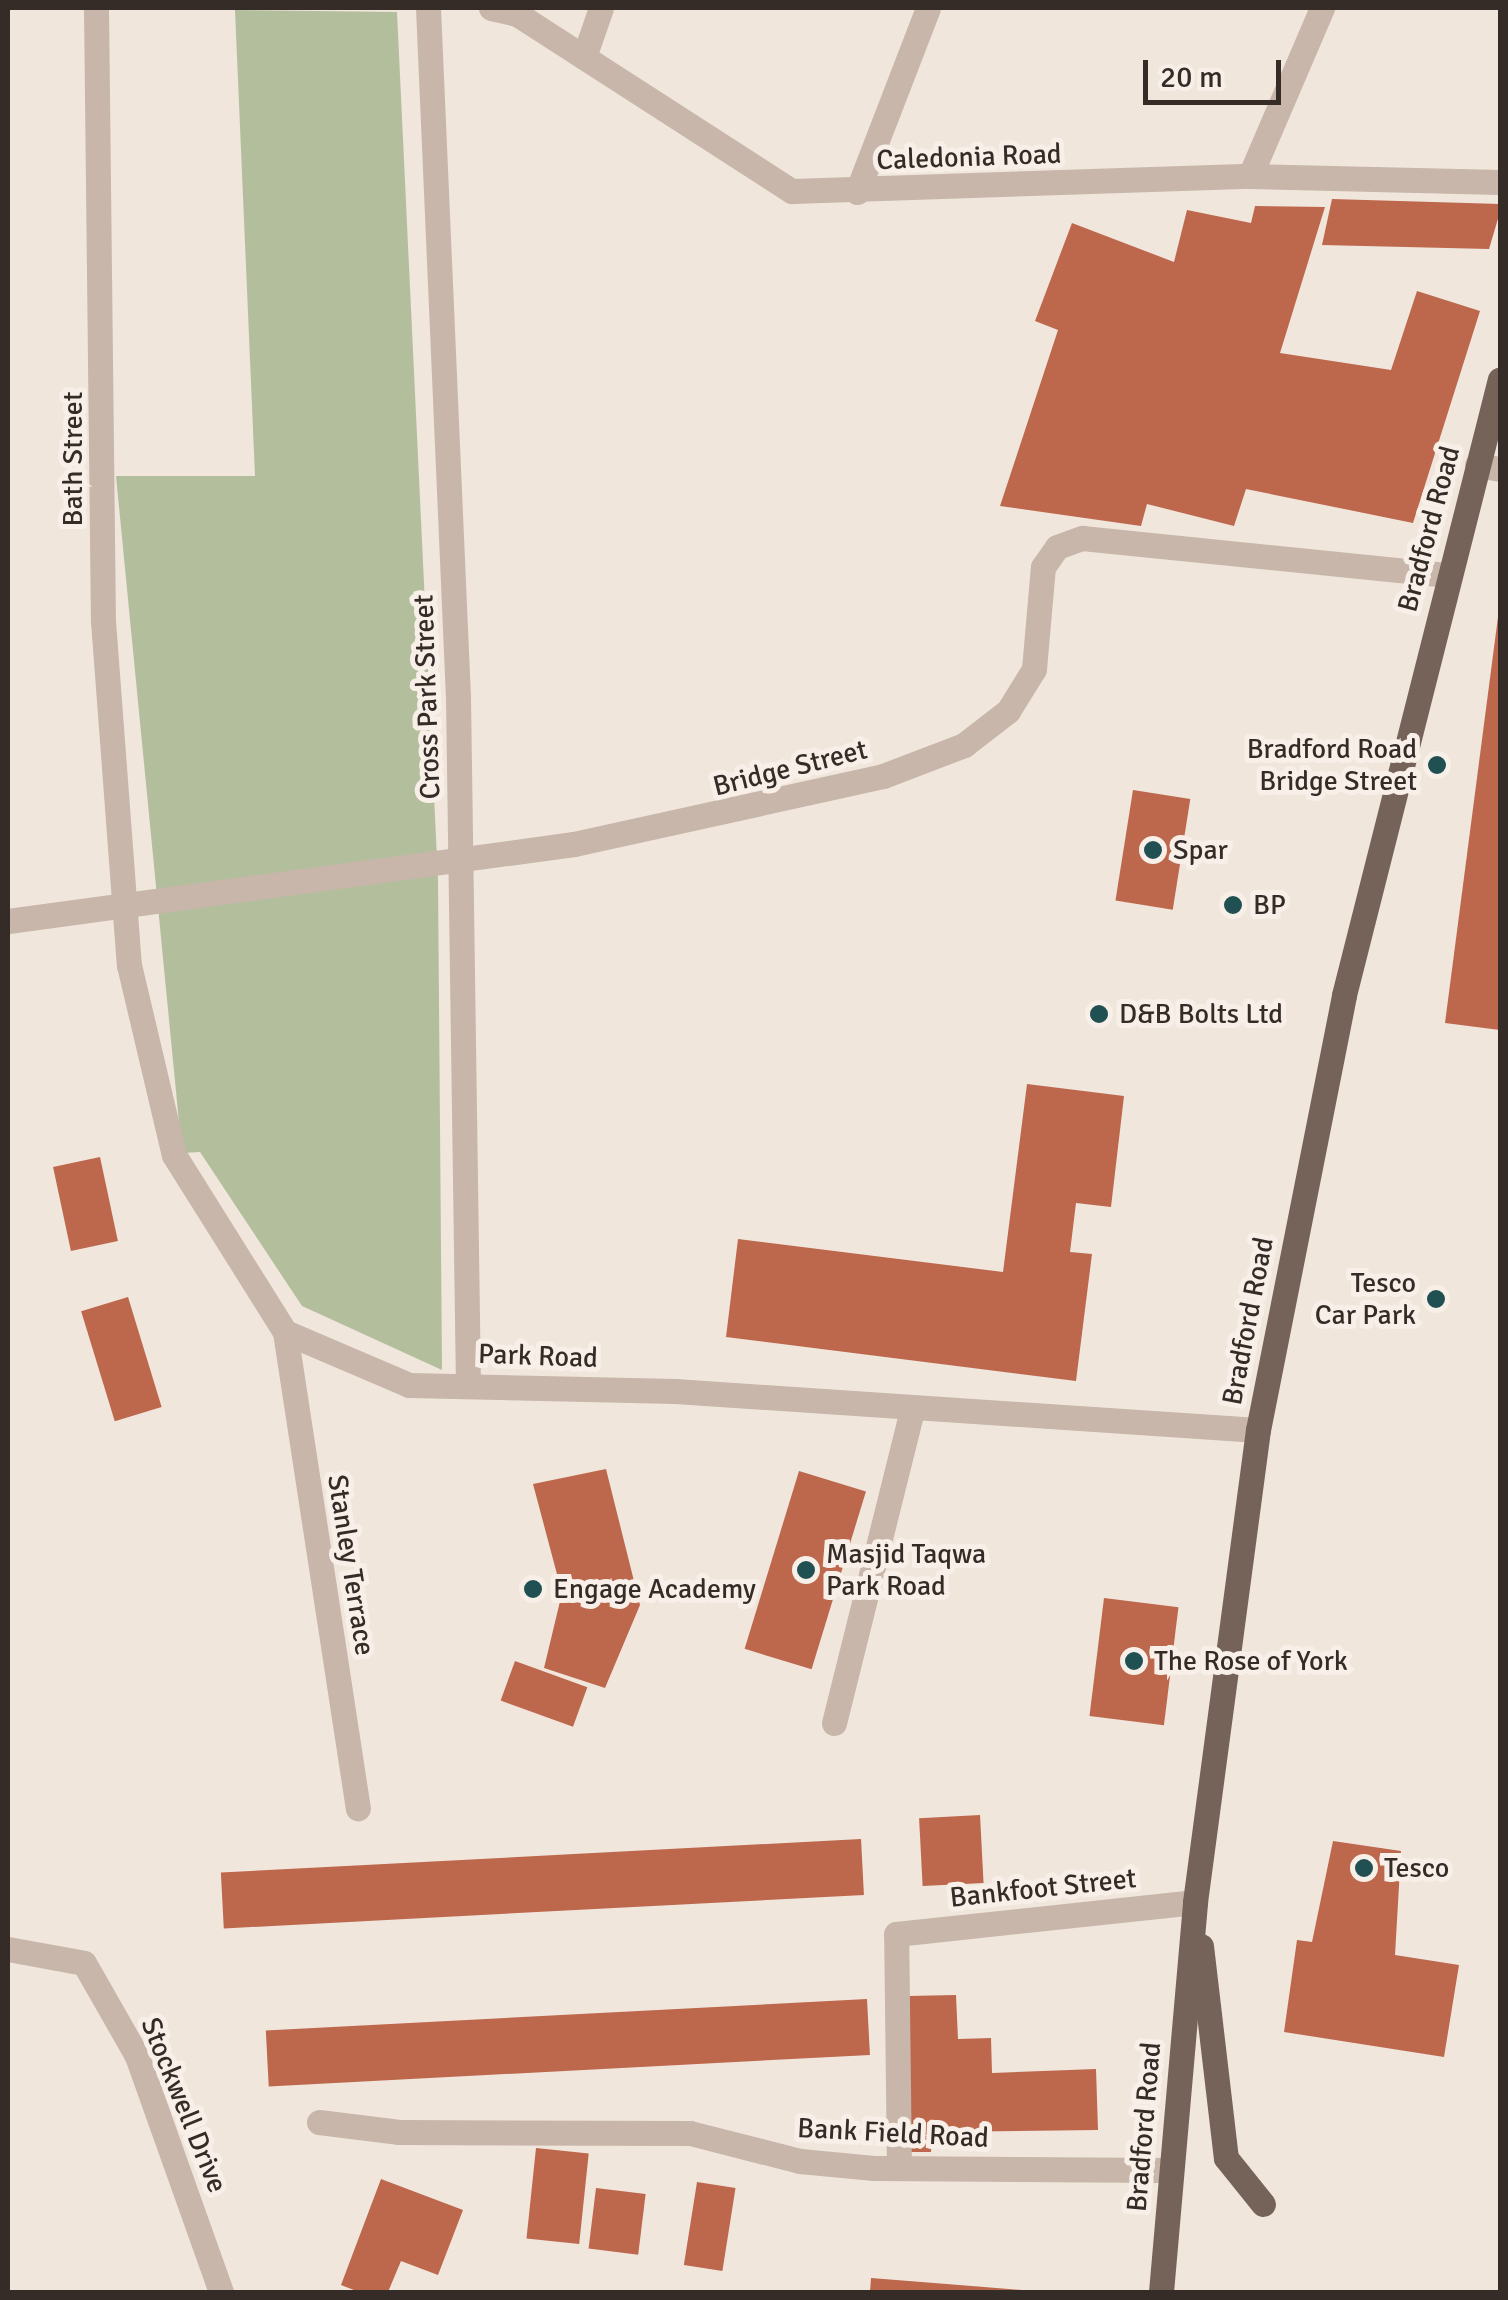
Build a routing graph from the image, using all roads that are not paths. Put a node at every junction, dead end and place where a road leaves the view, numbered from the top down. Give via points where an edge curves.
1 (96, 8) edge
2 (428, 8) edge
3 (492, 8) edge
4 (600, 8) edge
5 (928, 8) edge
6 (1322, 8) edge
7 (584, 57) junction
8 (1250, 176) junction
9 (1500, 182) edge
10 (857, 192) junction
11 (1500, 379) edge
12 (1489, 467) edge
13 (1448, 575) junction
14 (462, 852) junction
15 (128, 909) junction
16 (8, 921) edge
17 (285, 1332) junction
18 (468, 1384) junction
19 (912, 1408) junction
20 (1258, 1430) junction
21 (834, 1723) dead end
22 (358, 1808) dead end
23 (1196, 1902) junction
24 (8, 1950) edge
25 (319, 2122) dead end
26 (899, 2168) junction
27 (1168, 2170) junction
28 (1263, 2204) dead end
29 (221, 2292) edge
30 (1161, 2292) edge

1 - 15 street, Bath Street via 104,622
2 - 14 street, Cross Park Street
3 - 7 street, Caledonia Road
4 - 7 street
5 - 10 street
6 - 8 street
7 - 10 street, Caledonia Road via 792,191
8 - 9 street, Caledonia Road
8 - 10 street, Caledonia Road
11 - 12 main road, Bradford Road
12 - 13 main road, Bradford Road
13 - 14 street, Bridge Street via 1082,538 1057,547 1043,567 1034,669 1008,712 964,746 725,817
13 - 20 main road, Bradford Road via 1322,1094
14 - 15 street, Bridge Street
14 - 18 street, Cross Park Street
15 - 16 street, Bridge Street
15 - 17 street via 130,965 174,1154
17 - 18 street, Park Road via 409,1385
17 - 22 street, Stanley Terrace
18 - 19 street, Park Road
19 - 20 street, Park Road
19 - 21 street
20 - 23 main road, Bradford Road
23 - 26 street, Bankfoot Street via 896,1934
23 - 27 main road, Bradford Road
23 - 28 main road via 1226,2158
24 - 29 street, Stockwell Drive via 84,1963 137,2056
25 - 26 street, Bank Field Road via 399,2132 690,2133 800,2161
26 - 27 street, Bank Field Road
27 - 30 main road, Bradford Road

